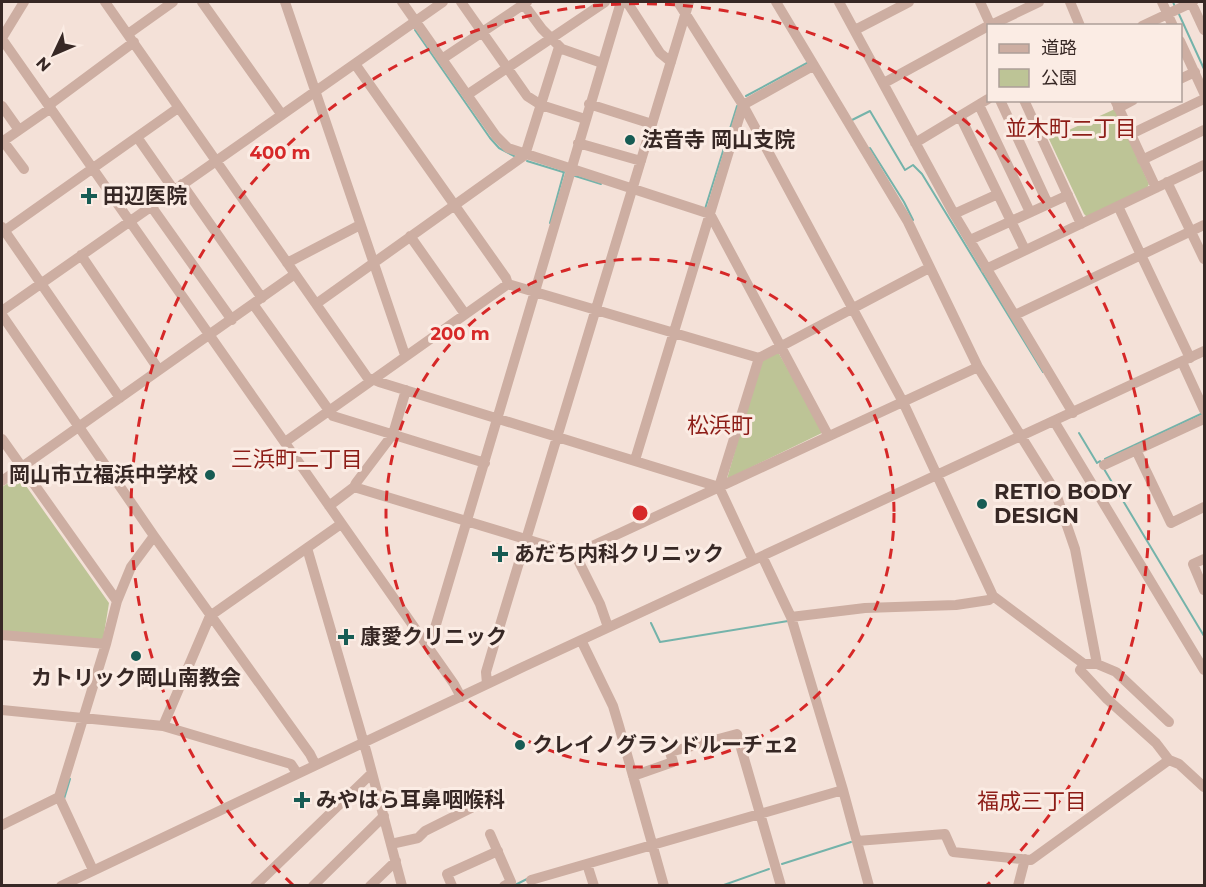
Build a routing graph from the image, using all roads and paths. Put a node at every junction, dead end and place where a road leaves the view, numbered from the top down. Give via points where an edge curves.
1 (24, 2) edge
2 (105, 2) edge
3 (173, 2) edge
4 (202, 2) edge
5 (285, 2) edge
6 (402, 2) edge
7 (443, 2) edge
8 (461, 2) edge
9 (524, 2) edge
10 (605, 2) edge
11 (621, 2) edge
12 (627, 2) edge
13 (678, 2) edge
14 (689, 2) edge
15 (776, 2) edge
16 (839, 2) edge
17 (909, 2) edge
18 (980, 2) edge
19 (1040, 2) edge
20 (1070, 2) edge
21 (1162, 2) edge
22 (1183, 6) edge
23 (685, 13) junction
24 (416, 21) junction
25 (990, 24) edge
26 (992, 24) edge
27 (1079, 24) edge
28 (1146, 24) edge
29 (1174, 24) edge
30 (987, 27) edge
31 (855, 30) junction
32 (1204, 30) edge
33 (483, 32) junction
34 (131, 38) junction
35 (2, 39) edge
36 (554, 43) junction
37 (1182, 46) edge
38 (442, 59) junction
39 (671, 62) junction
40 (602, 63) junction
41 (355, 64) junction
42 (813, 66) junction
43 (507, 68) junction
44 (1195, 72) junction
45 (1182, 78) edge
46 (884, 83) junction
47 (315, 92) junction
48 (1204, 93) edge
49 (467, 95) junction
50 (1204, 99) edge
51 (984, 102) edge
52 (1001, 102) edge
53 (1025, 102) edge
54 (589, 104) junction
55 (1117, 104) edge
56 (541, 105) junction
57 (743, 105) junction
58 (2, 106) edge
59 (50, 106) junction
60 (178, 108) junction
61 (282, 115) junction
62 (960, 116) junction
63 (585, 119) junction
64 (652, 124) junction
65 (19, 130) junction
66 (1204, 130) edge
67 (1131, 134) junction
68 (137, 137) junction
69 (2, 141) edge
70 (915, 142) junction
71 (578, 143) junction
72 (1046, 148) junction
73 (525, 154) junction
74 (1027, 158) junction
75 (216, 160) junction
76 (1143, 160) junction
77 (641, 161) junction
78 (1204, 165) edge
79 (93, 168) junction
80 (570, 168) junction
81 (24, 169) dead end
82 (1167, 182) junction
83 (178, 187) junction
84 (1155, 188) junction
85 (632, 189) junction
86 (998, 194) junction
87 (1068, 195) junction
88 (1048, 204) junction
89 (151, 206) junction
90 (454, 206) junction
91 (1118, 206) junction
92 (1030, 212) junction
93 (710, 214) junction
94 (954, 214) junction
95 (130, 221) junction
96 (1011, 221) junction
97 (1081, 224) junction
98 (360, 225) junction
99 (1204, 225) edge
100 (3, 229) edge
101 (1191, 231) junction
102 (410, 236) junction
103 (970, 240) junction
104 (1025, 250) junction
105 (81, 255) junction
106 (1141, 255) junction
107 (1204, 259) edge
108 (373, 262) junction
109 (287, 263) junction
110 (929, 268) junction
111 (986, 269) junction
112 (295, 274) junction
113 (40, 284) junction
114 (508, 284) junction
115 (532, 290) junction
116 (258, 301) junction
117 (316, 304) junction
118 (852, 308) junction
119 (597, 309) junction
120 (2, 313) edge
121 (465, 314) junction
122 (1015, 315) junction
123 (231, 320) junction
124 (674, 332) junction
125 (210, 335) junction
126 (781, 346) junction
127 (1204, 351) edge
128 (405, 355) junction
129 (759, 358) junction
130 (1186, 360) junction
131 (978, 367) junction
132 (159, 370) junction
133 (375, 381) junction
134 (406, 390) junction
135 (120, 398) junction
136 (903, 402) junction
137 (1204, 410) edge
138 (1073, 412) junction
139 (331, 413) junction
140 (498, 418) junction
141 (1204, 419) edge
142 (1054, 421) junction
143 (77, 428) junction
144 (393, 435) junction
145 (828, 435) junction
146 (1021, 436) junction
147 (557, 437) junction
148 (2, 439) edge
149 (285, 442) junction
150 (1136, 450) junction
151 (635, 460) junction
152 (485, 463) junction
153 (20, 464) junction
154 (1104, 465) dead end
155 (938, 475) junction
156 (2, 481) edge
157 (719, 487) junction
158 (354, 488) junction
159 (329, 506) junction
160 (1204, 507) edge
161 (467, 522) junction
162 (341, 524) junction
163 (152, 537) junction
164 (526, 539) junction
165 (307, 548) junction
166 (575, 554) junction
167 (758, 558) junction
168 (1204, 559) edge
169 (1204, 590) edge
170 (993, 596) junction
171 (117, 601) junction
172 (210, 616) junction
173 (791, 617) junction
174 (608, 627) junction
175 (2, 635) edge
176 (581, 640) junction
177 (106, 644) junction
178 (429, 648) junction
179 (1097, 664) junction
180 (1082, 666) junction
181 (1204, 670) edge
182 (487, 684) junction
183 (460, 697) junction
184 (2, 710) edge
185 (86, 718) junction
186 (1169, 722) dead end
187 (163, 726) junction
188 (363, 742) junction
189 (1169, 760) junction
190 (315, 764) junction
191 (297, 774) junction
192 (371, 774) junction
193 (633, 776) junction
194 (1204, 787) edge
195 (843, 790) junction
196 (61, 799) junction
197 (477, 805) dead end
198 (760, 814) junction
199 (384, 816) junction
200 (2, 825) edge
201 (490, 834) dead end
202 (857, 841) junction
203 (391, 844) junction
204 (652, 844) junction
205 (498, 851) junction
206 (1025, 859) junction
207 (396, 861) junction
208 (587, 864) junction
209 (93, 870) junction
210 (531, 880) dead end
211 (61, 885) edge
212 (255, 885) edge
213 (313, 885) edge
214 (370, 885) edge
215 (402, 885) edge
216 (452, 885) edge
217 (504, 885) edge
218 (594, 885) edge
219 (664, 885) edge
220 (781, 885) edge
221 (869, 885) edge
222 (1017, 885) edge

1 - 35 street
2 - 34 street
3 - 34 street
4 - 61 street
5 - 47 street
6 - 24 street
7 - 24 street
8 - 33 street
9 - 33 street
9 - 36 street
10 - 36 street
11 - 40 street
12 - 39 street via 660,53
13 - 23 street
14 - 23 street
15 - 42 street
16 - 31 street
17 - 31 street
18 - 25 street
19 - 26 street
20 - 27 street
21 - 22 street
22 - 28 street
22 - 29 street
22 - 32 street
23 - 39 street
23 - 57 street
24 - 38 street
24 - 41 street
30 - 46 street
31 - 46 street
33 - 38 street
33 - 43 street
34 - 59 street
34 - 60 street
35 - 59 street
36 - 40 street
36 - 43 street
36 - 56 street
37 - 44 street
38 - 49 street
39 - 64 street
40 - 54 street
41 - 47 street
41 - 90 street
42 - 57 street
42 - 110 street via 908,222
43 - 49 street
43 - 56 street via 527,96
44 - 45 street
44 - 48 street
46 - 70 street
47 - 61 street
47 - 98 street
49 - 73 street via 501,143
50 - 67 street
51 - 62 street
51 - 92 street
52 - 74 street
53 - 72 street
54 - 63 street
54 - 64 street
55 - 67 street
56 - 63 street
56 - 73 street
57 - 93 street
57 - 118 street
58 - 65 street
59 - 65 street
59 - 79 street
60 - 68 street
60 - 75 street
61 - 75 street
62 - 70 street
62 - 86 street
63 - 71 street
64 - 77 street
65 - 69 street
66 - 76 street
67 - 76 street
68 - 79 street
68 - 83 street
69 - 81 street
70 - 94 street
71 - 77 street
71 - 80 street
72 - 74 street
72 - 87 street
73 - 80 street
73 - 90 street
74 - 88 street
75 - 83 street
75 - 109 street
76 - 84 street
77 - 85 street
78 - 82 street
79 - 95 street
79 - 100 street
80 - 85 street
80 - 115 street
82 - 84 street
82 - 101 street
83 - 89 street
83 - 116 street
84 - 91 street
85 - 93 street
85 - 119 street
86 - 94 street
86 - 96 street
87 - 88 street
87 - 97 street
88 - 92 street
89 - 95 street
89 - 123 street
90 - 102 street
90 - 114 street
91 - 97 street
91 - 106 street
92 - 96 street
93 - 124 street
93 - 126 street
94 - 103 street
95 - 105 street
95 - 125 street
96 - 103 street
96 - 104 street
97 - 104 street
98 - 108 street
98 - 109 street
99 - 101 street
100 - 113 street
101 - 106 street
101 - 107 street
102 - 108 street
102 - 121 street
103 - 111 street
104 - 111 street
105 - 113 street
105 - 132 street
106 - 122 street
106 - 130 street
108 - 117 street
108 - 128 street
109 - 112 street
110 - 118 street
110 - 131 street
111 - 122 street
112 - 116 street
112 - 117 street
113 - 120 street
113 - 135 street
114 - 115 street
114 - 121 street
115 - 119 street
115 - 140 street
116 - 123 street
116 - 139 street
117 - 133 street
118 - 126 street
118 - 136 street
119 - 124 street
119 - 147 street
120 - 143 street
121 - 128 street
122 - 138 street
123 - 125 street
124 - 129 street
124 - 151 street
125 - 132 street
125 - 149 street
126 - 129 street
126 - 145 street
127 - 130 street
128 - 133 street
129 - 157 street
130 - 137 street
130 - 138 street
131 - 136 street
131 - 146 street
132 - 135 street
133 - 134 street
133 - 139 street
134 - 140 street
134 - 144 street
135 - 143 street
136 - 145 street
136 - 155 street
138 - 142 street
139 - 144 street
139 - 149 street
140 - 147 street
140 - 152 street
141 - 150 street
142 - 146 street
142 - 181 street
143 - 153 street
143 - 163 street
144 - 152 street
144 - 158 street
145 - 157 street
146 - 155 street
146 - 179 street via 1056,491 1070,530
147 - 151 street
147 - 164 street
148 - 153 street
149 - 159 street
150 - 154 street
150 - 160 street via 1171,523
151 - 157 street
152 - 161 street
153 - 156 street
153 - 171 street
155 - 167 street
155 - 170 street
157 - 166 street
157 - 167 street
158 - 159 street
158 - 161 street
159 - 162 street
161 - 164 street
161 - 178 street
162 - 165 street
162 - 178 street
163 - 171 street via 131,567
163 - 172 street
164 - 166 street
164 - 182 street via 486,672
165 - 172 street
165 - 188 street
166 - 174 street
167 - 173 street
167 - 174 street
168 - 169 street via 1193,564
170 - 173 street via 956,605 865,608
170 - 180 street
171 - 177 street
172 - 187 street
172 - 190 street
173 - 195 street
174 - 176 street
175 - 177 street
176 - 182 street
176 - 193 street via 613,706
177 - 185 street
178 - 183 street
179 - 180 street
179 - 186 street via 1116,672
180 - 189 street via 1107,699 1156,743
182 - 183 street
183 - 188 street
184 - 185 street
185 - 187 street
185 - 196 street
187 - 191 street via 291,764
188 - 190 street
188 - 192 street
189 - 194 street
189 - 206 street via 1031,860
190 - 191 street
191 - 209 street
192 - 199 street
192 - 212 street
193 - 198 street via 673,762 670,752 736,734
193 - 204 street
195 - 198 street
195 - 202 street
196 - 200 street
196 - 209 street
197 - 203 street via 418,838
198 - 204 street
198 - 220 street
199 - 203 street
199 - 213 street
201 - 205 street
202 - 206 street via 945,834 953,852
202 - 221 street
203 - 207 street
204 - 208 street
204 - 219 street
205 - 216 street via 447,874
205 - 217 street via 511,882
206 - 222 street
207 - 214 street
207 - 215 street
208 - 210 street
208 - 218 street
209 - 211 street

